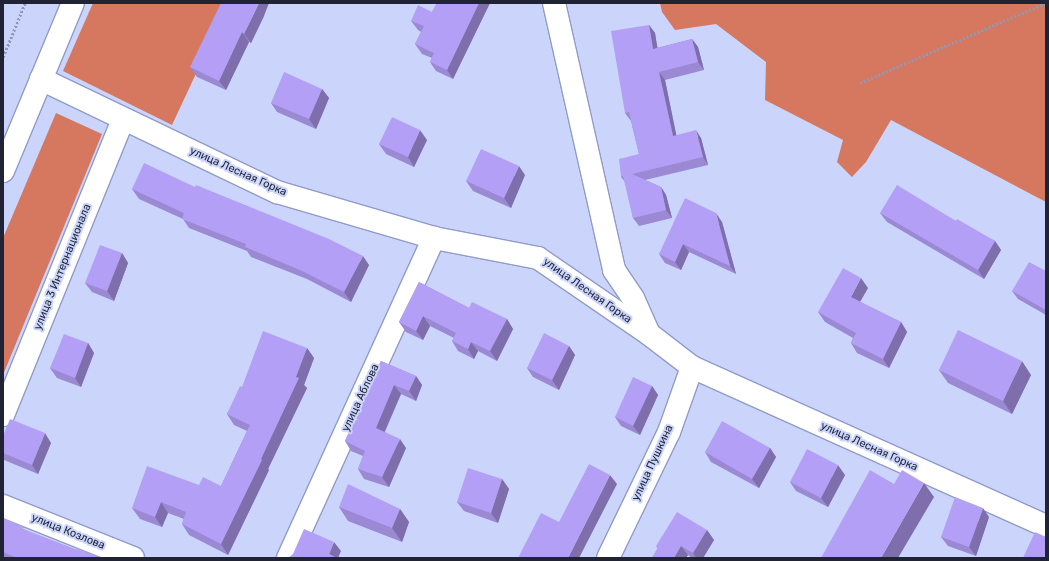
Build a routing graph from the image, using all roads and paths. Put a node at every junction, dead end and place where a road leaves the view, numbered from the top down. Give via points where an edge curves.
1 (25, 3) edge
2 (73, 3) edge
3 (554, 3) edge
4 (1046, 3) edge
5 (3, 57) edge
6 (41, 79) junction
7 (860, 83) dead end
8 (123, 119) junction
9 (3, 171) edge
10 (434, 238) junction
11 (649, 334) junction
12 (692, 366) junction
13 (3, 415) edge
14 (3, 506) edge
15 (1046, 526) edge
16 (132, 558) edge
17 (288, 558) edge
18 (608, 558) edge

1 - 5 path
2 - 6 street
3 - 11 street via 614,270 633,298
4 - 7 path
6 - 8 street, улица Лесная Горка
6 - 9 street
8 - 10 street, улица Лесная Горка via 277,192
8 - 13 street, улица 3 Интернационала
10 - 11 street, улица Лесная Горка via 538,258
10 - 17 street, улица Аблова
11 - 12 street, улица Лесная Горка
12 - 15 street, улица Лесная Горка
12 - 18 street, улица Пушкина via 668,432
14 - 16 street, улица Козлова

